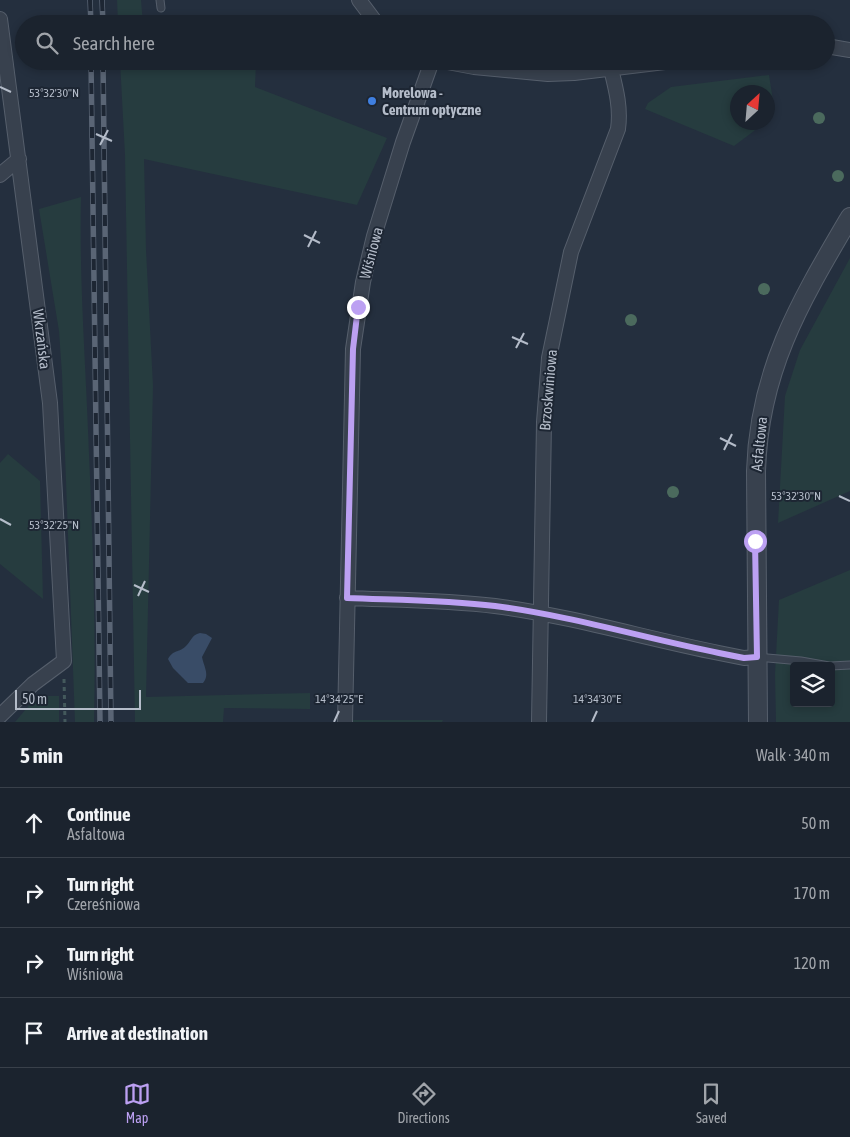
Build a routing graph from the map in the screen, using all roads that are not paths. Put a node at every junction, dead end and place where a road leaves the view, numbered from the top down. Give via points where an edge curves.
1 (160, 0) edge
2 (359, 0) edge
3 (161, 8) dead end
4 (370, 15) edge
5 (0, 24) edge
6 (835, 48) edge
7 (850, 50) edge
8 (4, 66) edge
9 (429, 70) edge
10 (503, 70) edge
11 (598, 70) edge
12 (611, 70) edge
13 (18, 159) junction
14 (0, 174) edge
15 (850, 217) edge
16 (347, 598) junction
17 (540, 613) junction
18 (757, 657) junction
19 (804, 662) edge
20 (850, 665) edge
21 (835, 666) edge
22 (0, 716) edge
23 (345, 722) edge
24 (539, 722) edge
25 (758, 722) edge

1 - 3 lane
2 - 4 street
5 - 8 street, Wkrzańska
6 - 7 street
8 - 13 street, Wkrzańska
9 - 16 street, Wiśniowa via 374,236 358,307 352,359
10 - 11 street via 548,74
12 - 17 street, Brzoskwiniowa via 618,98 618,129 572,252 549,358 544,422
13 - 14 street
13 - 22 street, Wkrzańska via 50,403 64,661 33,684
15 - 18 street, Asfaltowa via 796,312 765,397 756,472
16 - 17 street via 453,602
16 - 23 street, Wiśniowa
17 - 18 street via 744,658
17 - 24 street, Brzoskwiniowa
18 - 19 lane
18 - 25 street, Asfaltowa
20 - 21 lane

